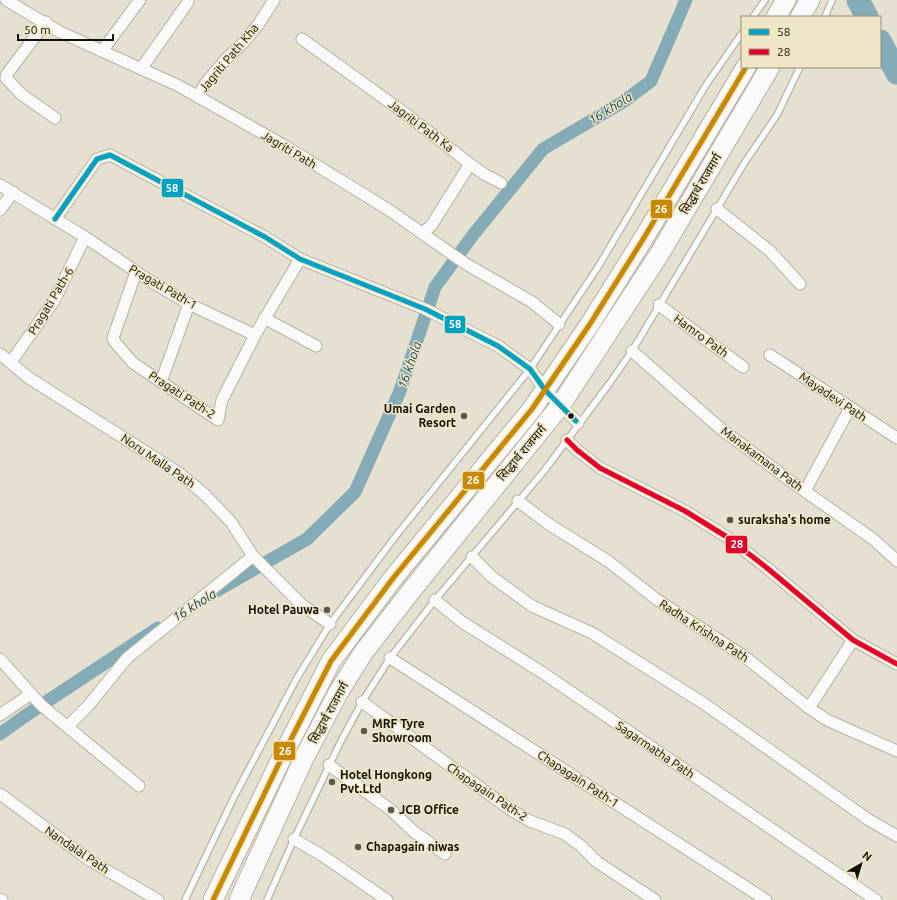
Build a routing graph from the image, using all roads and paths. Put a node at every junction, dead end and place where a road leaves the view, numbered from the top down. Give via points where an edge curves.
1 (6, 0) edge
2 (140, 0) edge
3 (274, 0) edge
4 (765, 0) edge
5 (786, 0) edge
6 (810, 0) edge
7 (832, 0) edge
8 (188, 2) dead end
9 (754, 16) edge
10 (777, 16) edge
11 (801, 16) edge
12 (825, 16) edge
13 (46, 22) junction
14 (741, 34) edge
15 (302, 38) dead end
16 (102, 51) junction
17 (745, 68) edge
18 (769, 68) edge
19 (800, 68) edge
20 (141, 69) junction
21 (198, 97) junction
22 (55, 118) dead end
23 (470, 164) junction
24 (501, 182) dead end
25 (0, 185) edge
26 (13, 192) junction
27 (717, 209) junction
28 (0, 210) edge
29 (55, 219) junction
30 (422, 233) junction
31 (85, 237) junction
32 (300, 259) junction
33 (136, 272) junction
34 (800, 284) dead end
35 (190, 304) junction
36 (660, 305) junction
37 (264, 318) junction
38 (559, 324) junction
39 (255, 335) junction
40 (316, 346) dead end
41 (632, 351) junction
42 (0, 354) edge
43 (770, 355) dead end
44 (11, 362) junction
45 (743, 367) dead end
46 (530, 369) junction
47 (161, 382) junction
48 (545, 390) junction
49 (560, 406) junction
50 (850, 408) junction
51 (578, 423) junction
52 (897, 438) edge
53 (567, 440) junction
54 (805, 491) junction
55 (518, 501) junction
56 (253, 556) junction
57 (472, 557) junction
58 (897, 561) edge
59 (434, 600) junction
60 (330, 624) junction
61 (853, 640) junction
62 (390, 658) junction
63 (0, 660) edge
64 (897, 664) edge
65 (31, 694) junction
66 (362, 702) junction
67 (809, 708) junction
68 (0, 715) edge
69 (68, 726) junction
70 (897, 751) edge
71 (329, 765) junction
72 (139, 786) dead end
73 (0, 794) edge
74 (897, 836) edge
75 (294, 839) junction
76 (445, 854) dead end
77 (158, 900) edge
78 (185, 900) edge
79 (213, 900) edge
80 (239, 900) edge
81 (267, 900) edge
82 (387, 900) edge
83 (655, 900) edge
84 (766, 900) edge
85 (876, 900) edge

1 - 13 street, Jagriti Path
2 - 16 street
3 - 21 street, Jagriti Path Kha via 258,25 205,84
4 - 9 lane
5 - 10 highway
6 - 11 highway
7 - 12 lane
8 - 20 street
13 - 16 street, Jagriti Path via 60,32
13 - 22 street via 6,78 21,94
14 - 38 lane via 706,85 598,267
15 - 23 street, Jagriti Path Ka
16 - 20 street, Jagriti Path
17 - 48 highway, सिद्धार्थ राजमार्ग via 642,241
18 - 49 highway, सिद्धार्थ राजमार्ग via 660,253
19 - 27 lane via 777,115
20 - 21 street, Jagriti Path
21 - 30 street, Jagriti Path via 285,146
23 - 24 street, Jagriti Path Ka
23 - 30 street via 431,226
25 - 26 street, Pragati Path-1
26 - 28 street
26 - 29 street, Pragati Path-1
27 - 34 street via 770,251
27 - 36 lane
29 - 31 street, Pragati Path-1
29 - 32 street via 97,159 110,156 265,237
30 - 38 street, Jagriti Path via 466,264 532,302
31 - 33 street, Pragati Path-1
31 - 44 street, Pragati Path-6 via 54,301
32 - 37 street
32 - 46 street via 425,309 498,346
33 - 35 street, Pragati Path-1
33 - 47 street, Pragati Path-2 via 113,338 133,363
35 - 39 street, Pragati Path-1
35 - 47 street
36 - 41 lane
36 - 45 street, Hamro Path
37 - 39 street
37 - 40 street
38 - 46 lane
39 - 47 street, Pragati Path-2 via 222,400 218,420
41 - 51 lane
41 - 54 street, Manakamana Path via 721,429
42 - 44 street, Noru Malla Path
43 - 50 street, Mayadevi Path
44 - 56 street, Noru Malla Path via 29,378 179,473 231,522
46 - 48 street
46 - 60 lane via 394,537
48 - 49 street
48 - 79 highway, सिद्धार्थ राजमार्ग via 366,613 331,661
49 - 51 street
49 - 80 highway, सिद्धार्थ राजमार्ग via 363,653 338,693 304,758
50 - 52 street, Mayadevi Path
50 - 54 street
51 - 53 lane
53 - 55 lane
53 - 61 street via 600,468 685,511 727,537
54 - 58 street, Manakamana Path via 874,539
55 - 57 lane
55 - 67 street, Radha Krishna Path via 550,526 608,561 656,599 745,657
56 - 60 street, Noru Malla Path via 302,606
56 - 69 street via 127,658
57 - 59 lane
57 - 74 street via 492,577 532,606 592,633 703,703 869,820
59 - 62 lane
59 - 85 street, Sagarmatha Path via 462,622 543,673
60 - 78 lane via 297,678 241,783
61 - 64 street
61 - 67 street
62 - 66 lane
62 - 84 street, Chapagain Path-1
63 - 65 street
65 - 68 street
65 - 69 street
66 - 71 lane
66 - 83 street, Chapagain Path-2 via 511,810 530,821 564,834 597,862
67 - 70 street, Radha Krishna Path via 827,720
69 - 72 street
71 - 75 lane
71 - 76 street via 391,810 413,831
73 - 77 street, Nandalal Path via 89,860
75 - 81 lane
75 - 82 street

